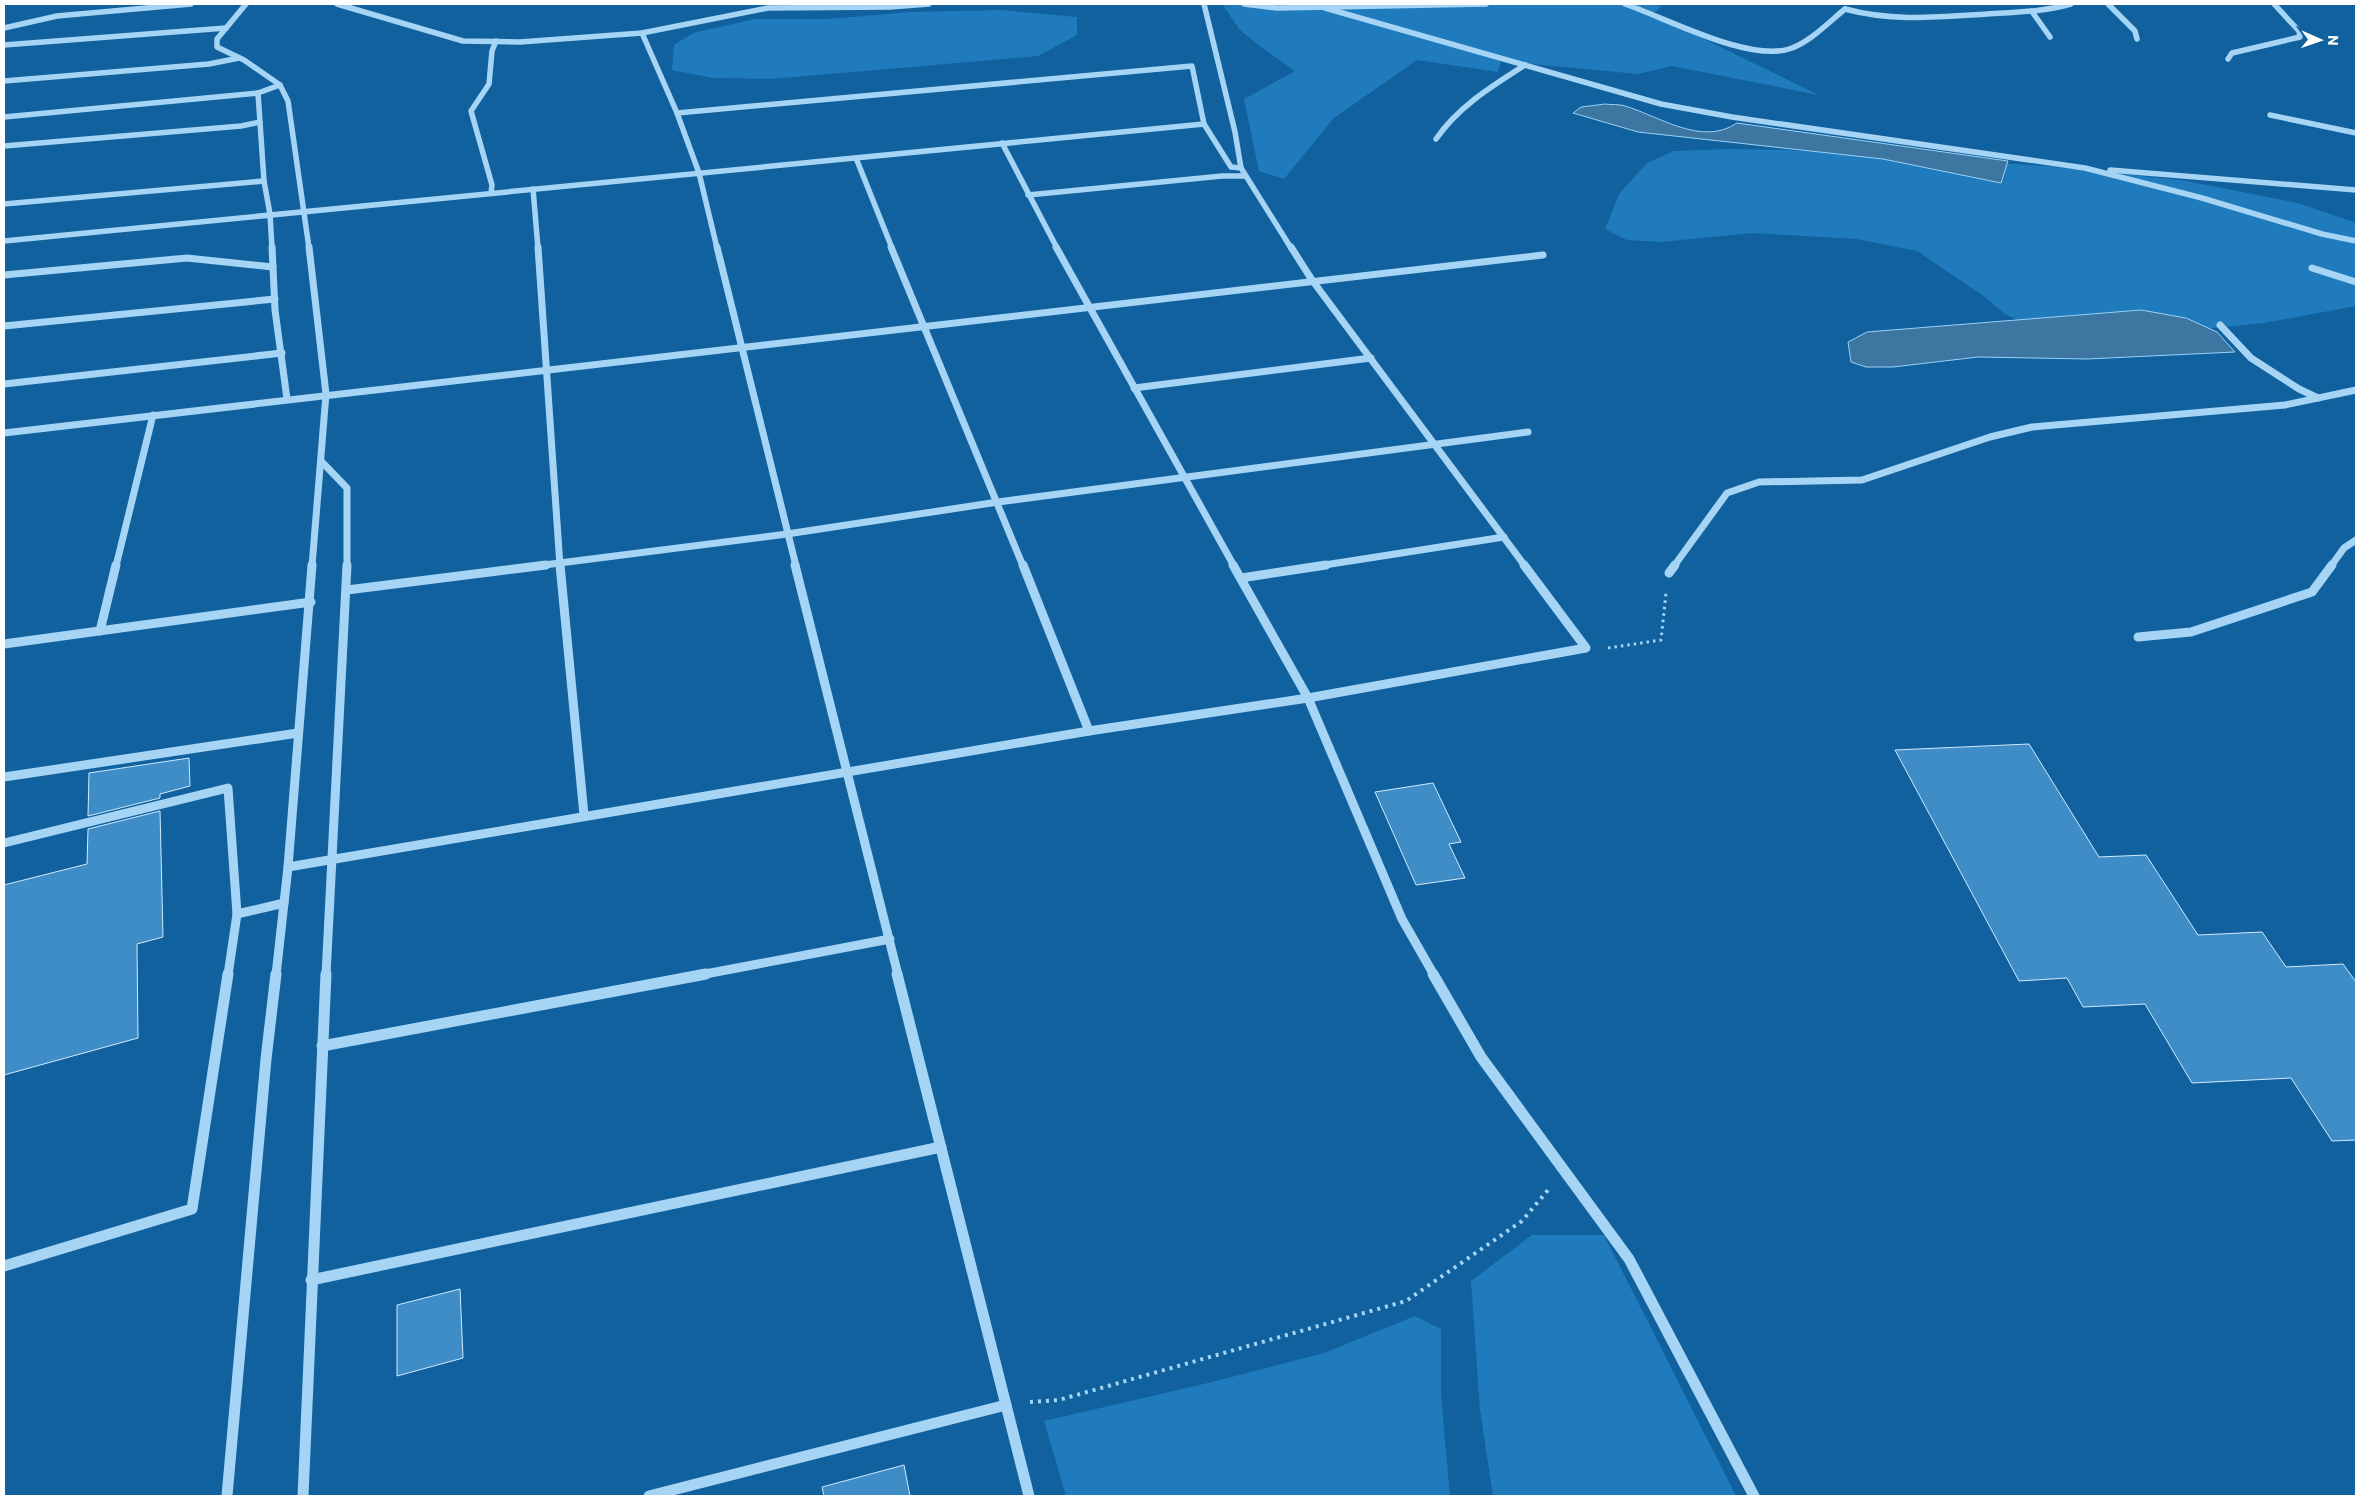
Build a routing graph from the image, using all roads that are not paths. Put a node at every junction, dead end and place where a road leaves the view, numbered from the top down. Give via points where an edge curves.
1 (191, 4) edge
2 (246, 4) edge
3 (337, 4) edge
4 (929, 4) edge
5 (1204, 4) edge
6 (1244, 4) edge
7 (1486, 4) edge
8 (1625, 4) edge
9 (2071, 4) edge
10 (2108, 4) edge
11 (2274, 4) edge
12 (1845, 6) edge
13 (1326, 8) junction
14 (2033, 13) junction
15 (4, 28) edge
16 (226, 28) junction
17 (642, 33) junction
18 (2050, 37) dead end
19 (2137, 39) dead end
20 (496, 41) junction
21 (4, 46) edge
22 (239, 58) junction
23 (2228, 59) dead end
24 (1525, 65) junction
25 (4, 81) edge
26 (280, 85) junction
27 (258, 93) junction
28 (677, 114) junction
29 (2270, 115) dead end
30 (4, 117) edge
31 (260, 122) junction
32 (1204, 124) junction
33 (2356, 133) edge
34 (1436, 139) dead end
35 (1002, 143) junction
36 (4, 146) edge
37 (856, 158) junction
38 (1241, 168) junction
39 (2085, 168) junction
40 (698, 173) junction
41 (1245, 176) junction
42 (264, 181) junction
43 (534, 189) junction
44 (2356, 190) edge
45 (492, 193) junction
46 (1028, 195) junction
47 (4, 204) edge
48 (302, 211) junction
49 (270, 214) junction
50 (2356, 241) edge
51 (4, 242) edge
52 (1543, 255) dead end
53 (273, 267) junction
54 (2312, 268) dead end
55 (4, 275) edge
56 (1312, 280) junction
57 (2356, 282) edge
58 (275, 299) junction
59 (1089, 307) junction
60 (2220, 325) dead end
61 (4, 326) edge
62 (923, 327) junction
63 (741, 348) junction
64 (282, 353) junction
65 (1371, 358) junction
66 (548, 370) junction
67 (4, 384) edge
68 (1134, 388) junction
69 (2356, 390) edge
70 (326, 394) junction
71 (2318, 398) junction
72 (287, 399) junction
73 (153, 415) junction
74 (1528, 432) dead end
75 (4, 433) edge
76 (1436, 445) junction
77 (321, 461) junction
78 (1185, 478) junction
79 (998, 502) junction
80 (787, 534) junction
81 (1504, 538) junction
82 (2356, 540) edge
83 (560, 562) junction
84 (1669, 573) road end
85 (1241, 578) junction
86 (347, 590) junction
87 (311, 602) junction
88 (100, 631) junction
89 (2138, 637) dead end
90 (4, 644) edge
91 (1308, 698) junction
92 (1089, 731) junction
93 (298, 733) junction
94 (846, 773) junction
95 (4, 777) edge
96 (584, 815) junction
97 (4, 843) edge
98 (333, 859) junction
99 (288, 867) junction
100 (284, 903) junction
101 (237, 914) junction
102 (890, 938) junction
103 (322, 1046) junction
104 (941, 1146) junction
105 (4, 1266) edge
106 (311, 1280) junction
107 (1006, 1404) junction
108 (227, 1496) edge
109 (303, 1496) edge
110 (649, 1496) edge
111 (1029, 1496) edge
112 (1754, 1496) edge

1 - 15 street via 57,16
2 - 16 street
3 - 20 street via 463,41
4 - 17 street via 768,8
5 - 38 street
6 - 13 street
7 - 13 street
8 - 12 street via 1730,46 1770,51 1789,49
9 - 14 street
10 - 19 street via 2135,31
11 - 23 street via 2299,31 2300,37 2232,53
12 - 14 street via 1895,20
13 - 24 street
14 - 18 street
16 - 21 street
16 - 22 street via 217,40 218,47
17 - 20 street
17 - 28 street
20 - 45 street via 492,48 489,83 471,111
22 - 25 street via 209,64
22 - 26 street
24 - 34 street via 1473,98 1444,126
24 - 39 street via 1661,104 1723,116
26 - 27 street
26 - 48 street via 288,101
27 - 30 street
27 - 31 street
28 - 32 street via 1192,66
28 - 40 street
29 - 33 street
31 - 36 street
31 - 42 street
32 - 35 street
32 - 38 street via 1231,168
35 - 37 street
35 - 46 street
37 - 40 street
37 - 62 street
38 - 41 street
39 - 44 street
39 - 50 street
40 - 43 street
40 - 63 street
41 - 46 street
41 - 56 street
42 - 47 street
42 - 49 street
43 - 45 street
43 - 66 street
45 - 48 street
46 - 59 street
48 - 49 street
48 - 70 street via 313,271
49 - 51 street
49 - 53 street
52 - 56 street
53 - 55 street via 187,258
53 - 58 street
54 - 57 street
56 - 59 street
56 - 65 street
58 - 61 street
58 - 64 street
59 - 62 street
59 - 68 street
60 - 71 street via 2251,358
62 - 63 street
62 - 79 street
63 - 66 street
63 - 80 street
64 - 67 street
64 - 72 street
65 - 68 street
65 - 76 street
66 - 70 street
66 - 83 street
68 - 78 street
69 - 71 street
70 - 72 street
70 - 77 street
71 - 84 street via 2285,405 2032,427 1990,437 1862,480 1759,482 1727,493
72 - 73 street
73 - 75 street
73 - 88 street
74 - 76 street
76 - 78 street
76 - 81 street
77 - 86 street via 346,488
77 - 87 street
78 - 79 street
78 - 85 street
79 - 80 street
79 - 92 street
80 - 83 street
80 - 94 street
81 - 85 street
81 - 91 street via 1586,648
82 - 89 street via 2344,548 2312,592 2192,632
83 - 86 street
83 - 96 street
85 - 91 street
86 - 98 street
87 - 88 street
87 - 93 street
88 - 90 street
91 - 92 street
91 - 112 street via 1402,919 1480,1057 1630,1259
92 - 94 street
93 - 95 street
93 - 99 street
94 - 96 street
94 - 102 street
96 - 98 street
97 - 101 street via 228,788
98 - 99 street
98 - 103 street
99 - 100 street
100 - 101 street
100 - 108 street via 266,1059
101 - 105 street via 192,1209
102 - 103 street
102 - 104 street
103 - 106 street
104 - 106 street
104 - 107 street
106 - 109 street
107 - 110 street
107 - 111 street

